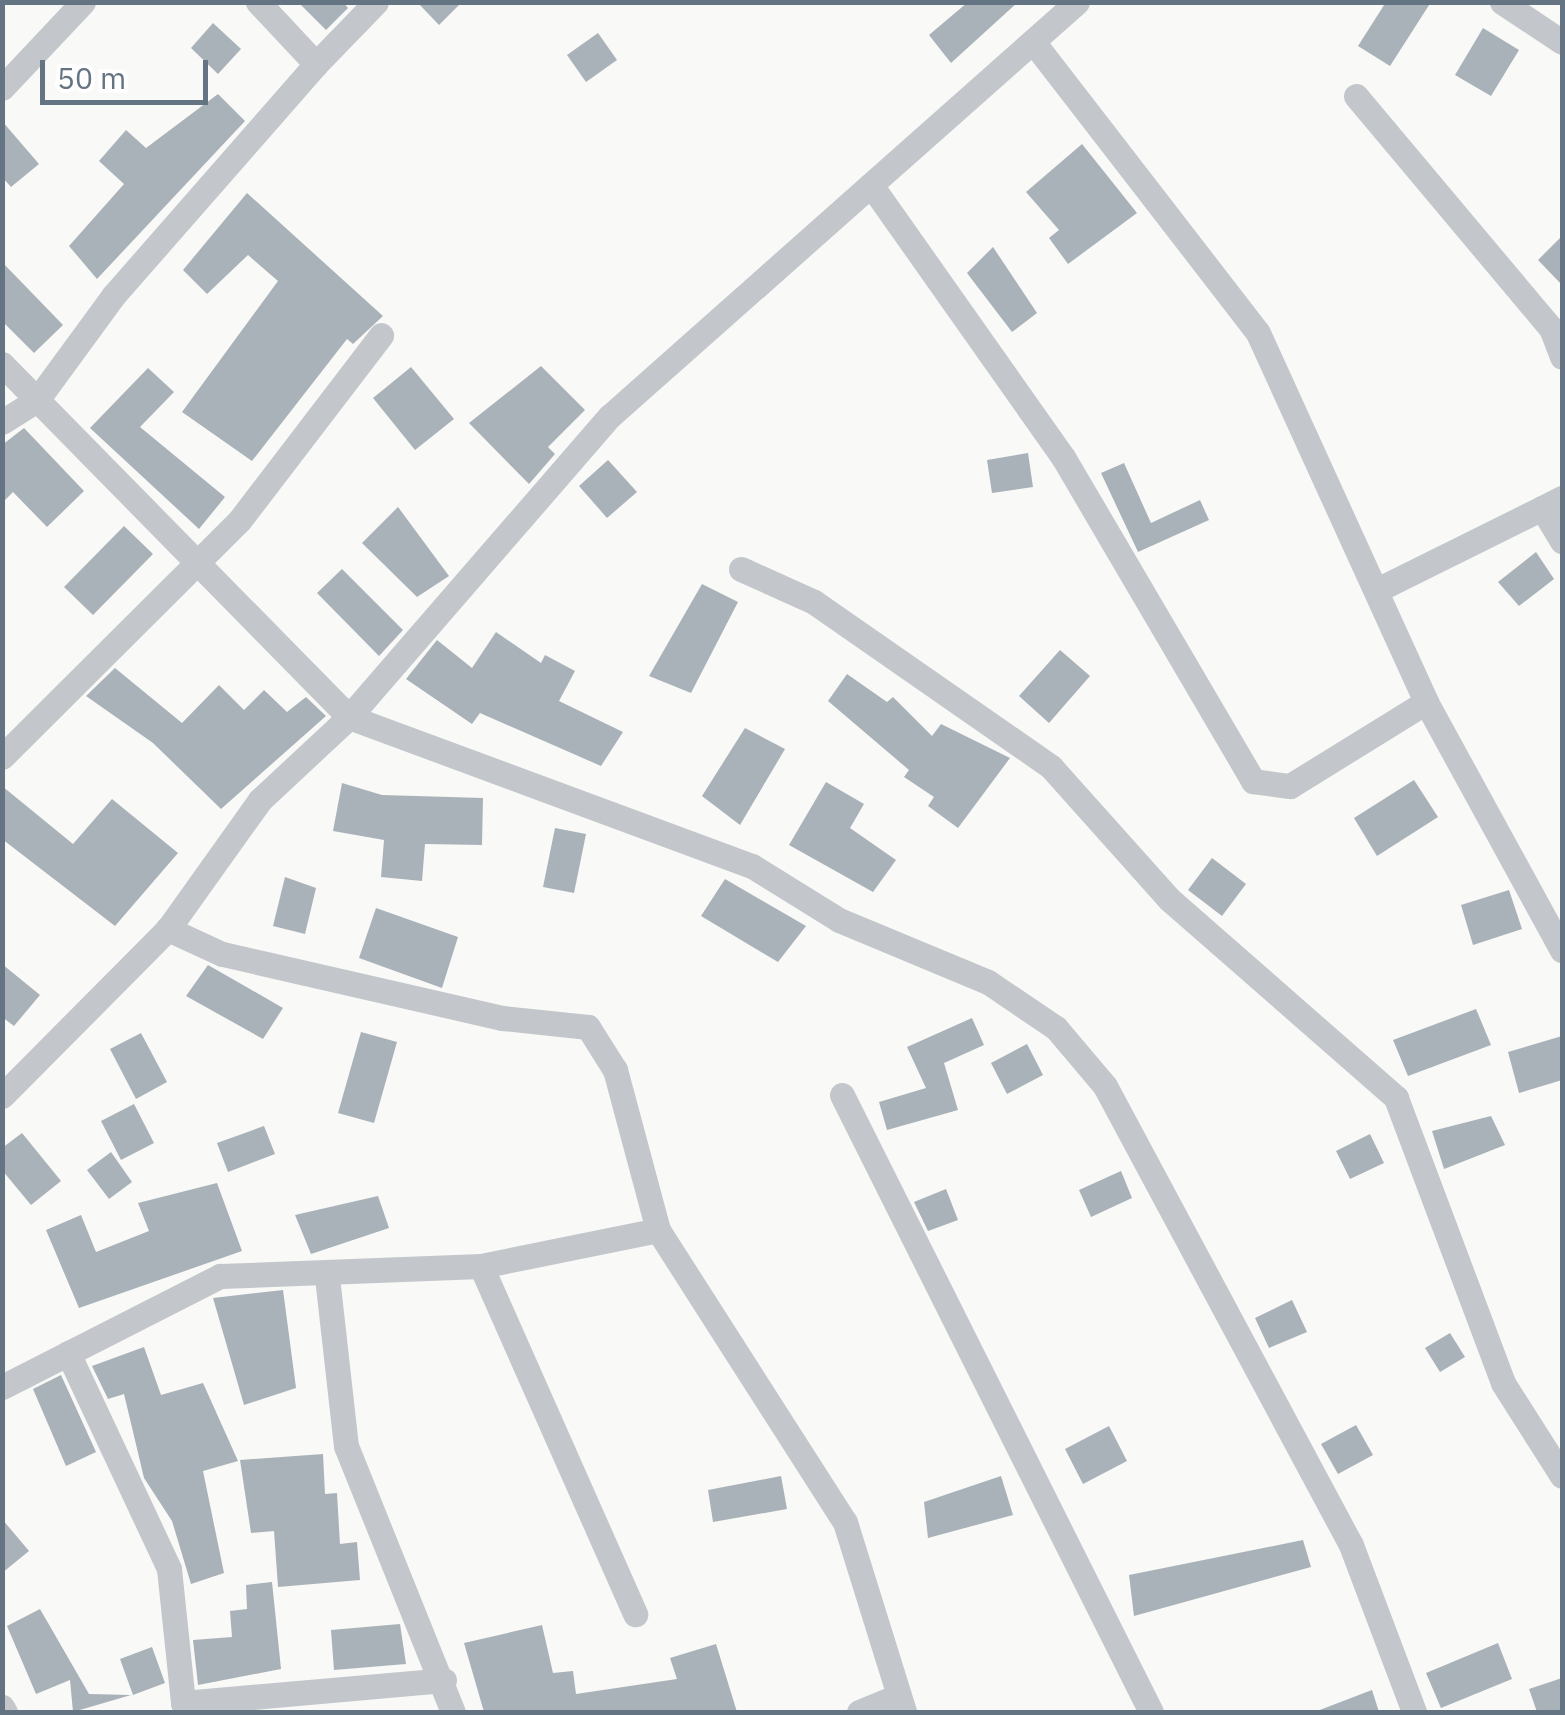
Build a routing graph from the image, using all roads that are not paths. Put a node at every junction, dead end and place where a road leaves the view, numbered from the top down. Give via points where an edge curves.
1 (83, 2) edge
2 (258, 2) edge
3 (376, 2) edge
4 (1077, 2) edge
5 (1502, 2) edge
6 (1562, 42) edge
7 (1034, 43) junction
8 (316, 64) junction
9 (2, 88) edge
10 (1356, 96) dead end
11 (871, 184) junction
12 (381, 335) dead end
13 (1562, 357) edge
14 (2, 364) edge
15 (37, 400) junction
16 (2, 422) edge
17 (1552, 503) edge
18 (1562, 541) edge
19 (196, 560) junction
20 (741, 569) dead end
21 (1376, 590) junction
22 (1426, 702) junction
23 (350, 717) junction
24 (2, 757) edge
25 (168, 930) junction
26 (1562, 950) edge
27 (2, 1096) edge
28 (842, 1096) dead end
29 (658, 1230) junction
30 (481, 1266) junction
31 (327, 1277) junction
32 (68, 1353) junction
33 (2, 1387) edge
34 (1562, 1476) edge
35 (635, 1614) dead end
36 (444, 1680) junction
37 (901, 1704) edge
38 (453, 1712) edge
39 (860, 1712) edge
40 (1151, 1712) edge
41 (1414, 1712) edge

1 - 9 street
2 - 8 street
3 - 8 street
4 - 7 street
5 - 6 street
7 - 11 street
7 - 21 street via 1258,333
8 - 15 street via 113,296
10 - 13 street via 1551,328
11 - 22 street via 1063,457 1253,781 1290,786
11 - 23 street via 610,416
12 - 19 street via 249,508
14 - 15 street
15 - 16 street
15 - 19 street
17 - 18 street
17 - 21 street
19 - 23 street
19 - 24 street
20 - 34 street via 814,602 1051,767 1169,899 1396,1098 1503,1383
21 - 22 street
22 - 26 street
23 - 25 street via 260,800
23 - 41 street via 752,866 838,920 988,982 1056,1028 1105,1086 1351,1545
25 - 27 street
25 - 29 street via 222,954 502,1018 588,1027 615,1070
28 - 40 street
29 - 30 street
29 - 37 street via 844,1522
30 - 31 street
30 - 35 street
31 - 32 street via 274,1268 220,1276
31 - 36 street via 346,1446
32 - 33 street
32 - 36 street via 170,1568 184,1702
36 - 38 street
37 - 39 street

